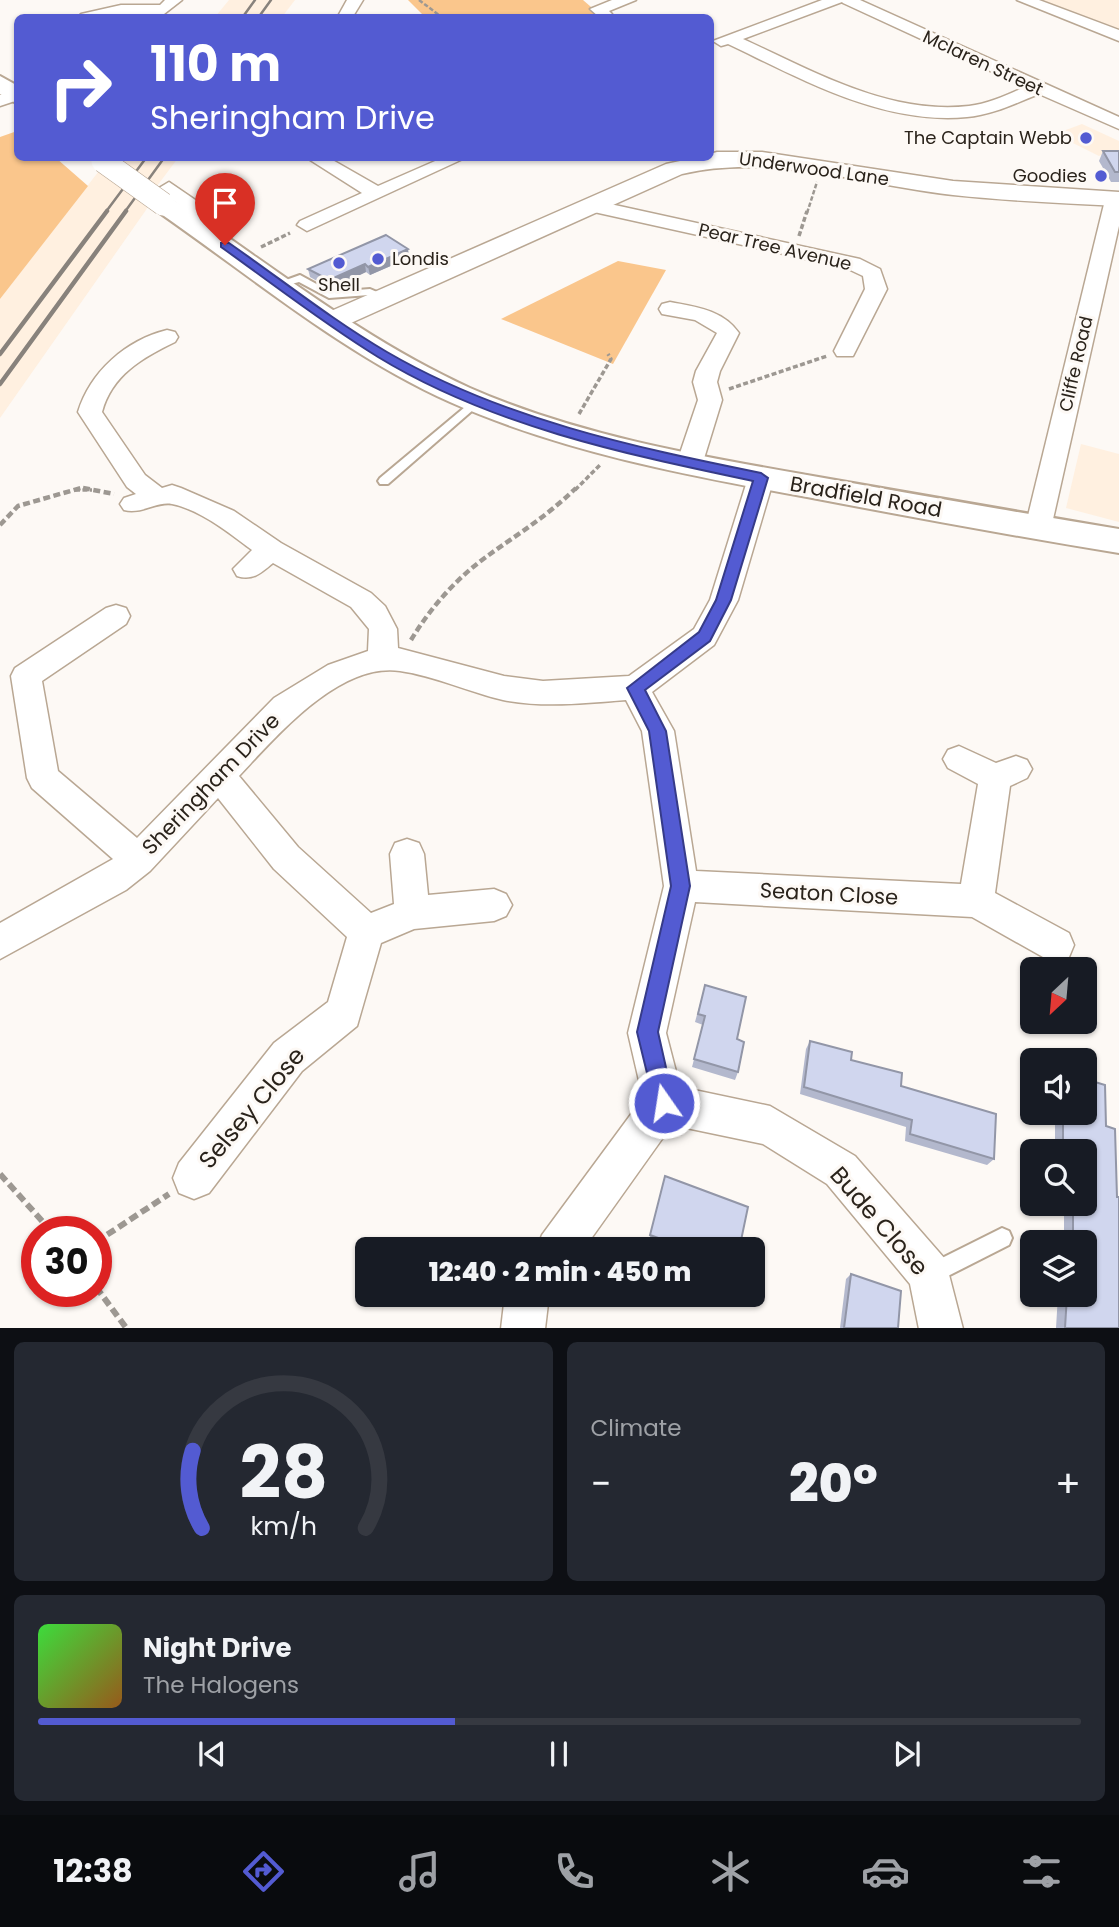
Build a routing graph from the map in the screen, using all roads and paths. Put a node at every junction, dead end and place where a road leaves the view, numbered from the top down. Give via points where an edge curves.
1 (419, 0) edge
2 (628, 0) edge
3 (836, 0) edge
4 (848, 0) edge
5 (1024, 0) edge
6 (167, 8) edge
7 (597, 9) dead end
8 (108, 14) edge
9 (435, 14) edge
10 (1119, 36) edge
11 (729, 38) junction
12 (714, 44) edge
13 (1038, 88) junction
14 (1119, 124) edge
15 (714, 153) edge
16 (105, 161) edge
17 (321, 161) edge
18 (449, 161) edge
19 (694, 161) edge
20 (821, 168) junction
21 (376, 193) junction
22 (1117, 199) edge
23 (592, 206) junction
24 (307, 225) joint
25 (1112, 241) edge
26 (793, 250) junction
27 (241, 256) junction
28 (281, 284) junction
29 (386, 298) junction
30 (682, 307) dead end
31 (332, 321) junction
32 (167, 337) dead end
33 (845, 351) joint
34 (608, 354) dead end
35 (724, 390) dead end
36 (477, 401) junction
37 (566, 432) junction
38 (615, 447) junction
39 (689, 465) junction
40 (761, 478) junction
41 (384, 481) dead end
42 (145, 500) junction
43 (0, 525) edge
44 (1038, 528) junction
45 (1119, 541) edge
46 (271, 550) junction
47 (247, 569) dead end
48 (116, 616) dead end
49 (391, 659) junction
50 (635, 688) junction
51 (960, 759) dead end
52 (219, 775) junction
53 (407, 854) dead end
54 (138, 860) junction
55 (681, 886) junction
56 (976, 901) junction
57 (494, 905) dead end
58 (412, 913) junction
59 (366, 932) junction
60 (0, 942) edge
61 (1056, 945) dead end
62 (664, 1103) junction
63 (0, 1174) edge
64 (194, 1178) joint
65 (38, 1216) edge
66 (112, 1232) edge
67 (566, 1237) edge
68 (1002, 1238) dead end
69 (930, 1274) junction
70 (111, 1307) edge
71 (526, 1307) edge
72 (127, 1328) edge
73 (523, 1328) edge
74 (941, 1328) edge

1 - 9 path
2 - 7 street
3 - 11 street
4 - 13 street, Mclaren Street
5 - 10 street
6 - 8 street
11 - 12 street
11 - 13 street via 851,93 906,109 967,111 994,106
13 - 14 street, Mclaren Street
15 - 20 street, Underwood Lane
16 - 27 main road, Bradfield Road, bridge via 166,196
17 - 21 street
18 - 21 street
19 - 23 street, Underwood Lane
20 - 22 street, Underwood Lane via 953,188
20 - 26 path
21 - 24 street
22 - 25 street, Cliffe Road
23 - 26 street, Pear Tree Avenue
23 - 29 street, Underwood Lane
24 - 27 path
25 - 44 street, Cliffe Road
26 - 33 street, Pear Tree Avenue via 873,272 876,289
27 - 28 main road, Bradfield Road
28 - 29 lane via 300,278 330,295 370,292
28 - 31 main road, Bradfield Road
29 - 31 street, Underwood Lane
30 - 39 street via 713,320 728,333 705,382 710,400
31 - 36 main road, Bradfield Road via 382,354
32 - 42 street via 142,348 114,370 93,397 90,412
33 - 35 path
34 - 37 path via 611,359
36 - 37 main road, Bradfield Road
36 - 41 lane
37 - 38 main road, Bradfield Road
38 - 39 main road, Bradfield Road
38 - 49 path via 547,517 480,561 429,611
39 - 40 main road, Bradfield Road
40 - 44 main road, Bradfield Road
40 - 50 street via 724,600 705,636
42 - 43 path via 82,488 18,506
42 - 46 street via 172,494 225,517
44 - 45 main road, Bradfield Road
46 - 47 street
46 - 49 street via 361,600 383,629
48 - 54 street via 14,679 43,778
49 - 50 street via 542,693
49 - 52 street, Sheringham Drive via 333,678 285,706
50 - 55 street via 658,731
51 - 56 street via 1005,773
52 - 54 street, Sheringham Drive
52 - 59 street via 286,858
53 - 58 street
54 - 60 street, Sheringham Drive via 114,880
55 - 56 street, Seaton Close
55 - 62 street via 648,1032
56 - 61 street, Seaton Close
57 - 58 street
58 - 59 street
59 - 64 street, Selsey Close via 344,1013 288,1057
62 - 67 street
62 - 69 street, Bude Close via 770,1126 841,1170
63 - 65 path
64 - 66 path
68 - 69 lane
69 - 74 street, Bude Close
70 - 72 path
71 - 73 street

